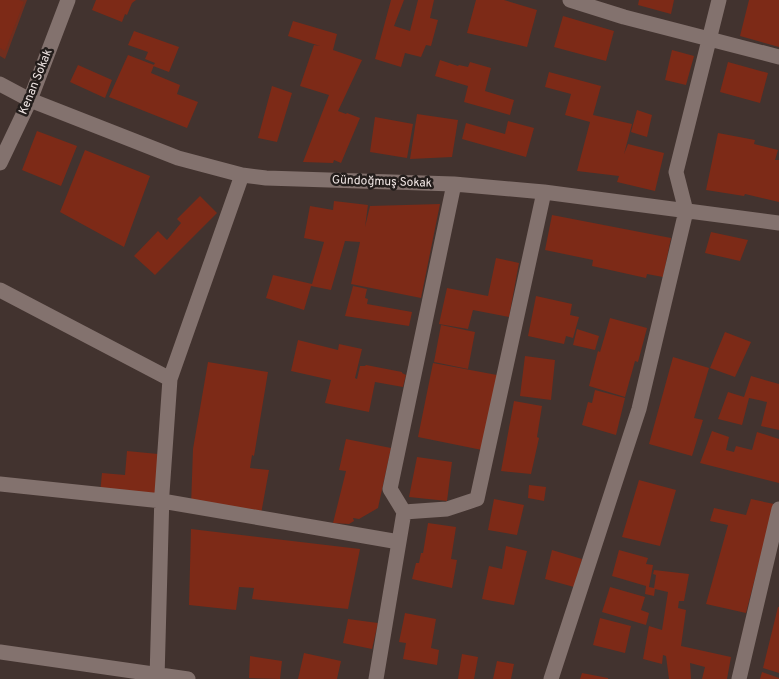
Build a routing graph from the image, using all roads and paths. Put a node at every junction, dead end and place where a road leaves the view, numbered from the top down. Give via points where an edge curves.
1 (68, 0) edge
2 (570, 0) edge
3 (719, 0) edge
4 (709, 40) junction
5 (779, 57) edge
6 (0, 84) edge
7 (30, 100) junction
8 (0, 163) edge
9 (242, 175) junction
10 (454, 184) junction
11 (544, 192) junction
12 (686, 211) junction
13 (779, 224) edge
14 (0, 290) edge
15 (170, 379) junction
16 (0, 484) edge
17 (162, 502) junction
18 (779, 509) edge
19 (404, 512) junction
20 (399, 542) junction
21 (0, 652) edge
22 (157, 677) edge
23 (188, 679) edge
24 (376, 679) edge
25 (551, 679) edge
26 (739, 679) edge

1 - 7 street, Kenan Sokak
2 - 4 street
3 - 4 street
4 - 5 street
4 - 12 street via 676,172
6 - 7 street, Gündoğmuş Sokak
7 - 8 street, Kenan Sokak
7 - 9 street, Gündoğmuş Sokak via 178,158
9 - 10 street, Gündoğmuş Sokak
9 - 15 street
10 - 11 street, Gündoğmuş Sokak
10 - 19 street via 390,489
11 - 12 street, Gündoğmuş Sokak
11 - 19 street via 477,500 447,509
12 - 13 street, Gündoğmuş Sokak
12 - 25 street via 639,409
14 - 15 street
15 - 17 street
16 - 17 street
17 - 20 street
17 - 22 street
18 - 26 street
19 - 20 street
20 - 24 street
21 - 22 street
22 - 23 street

